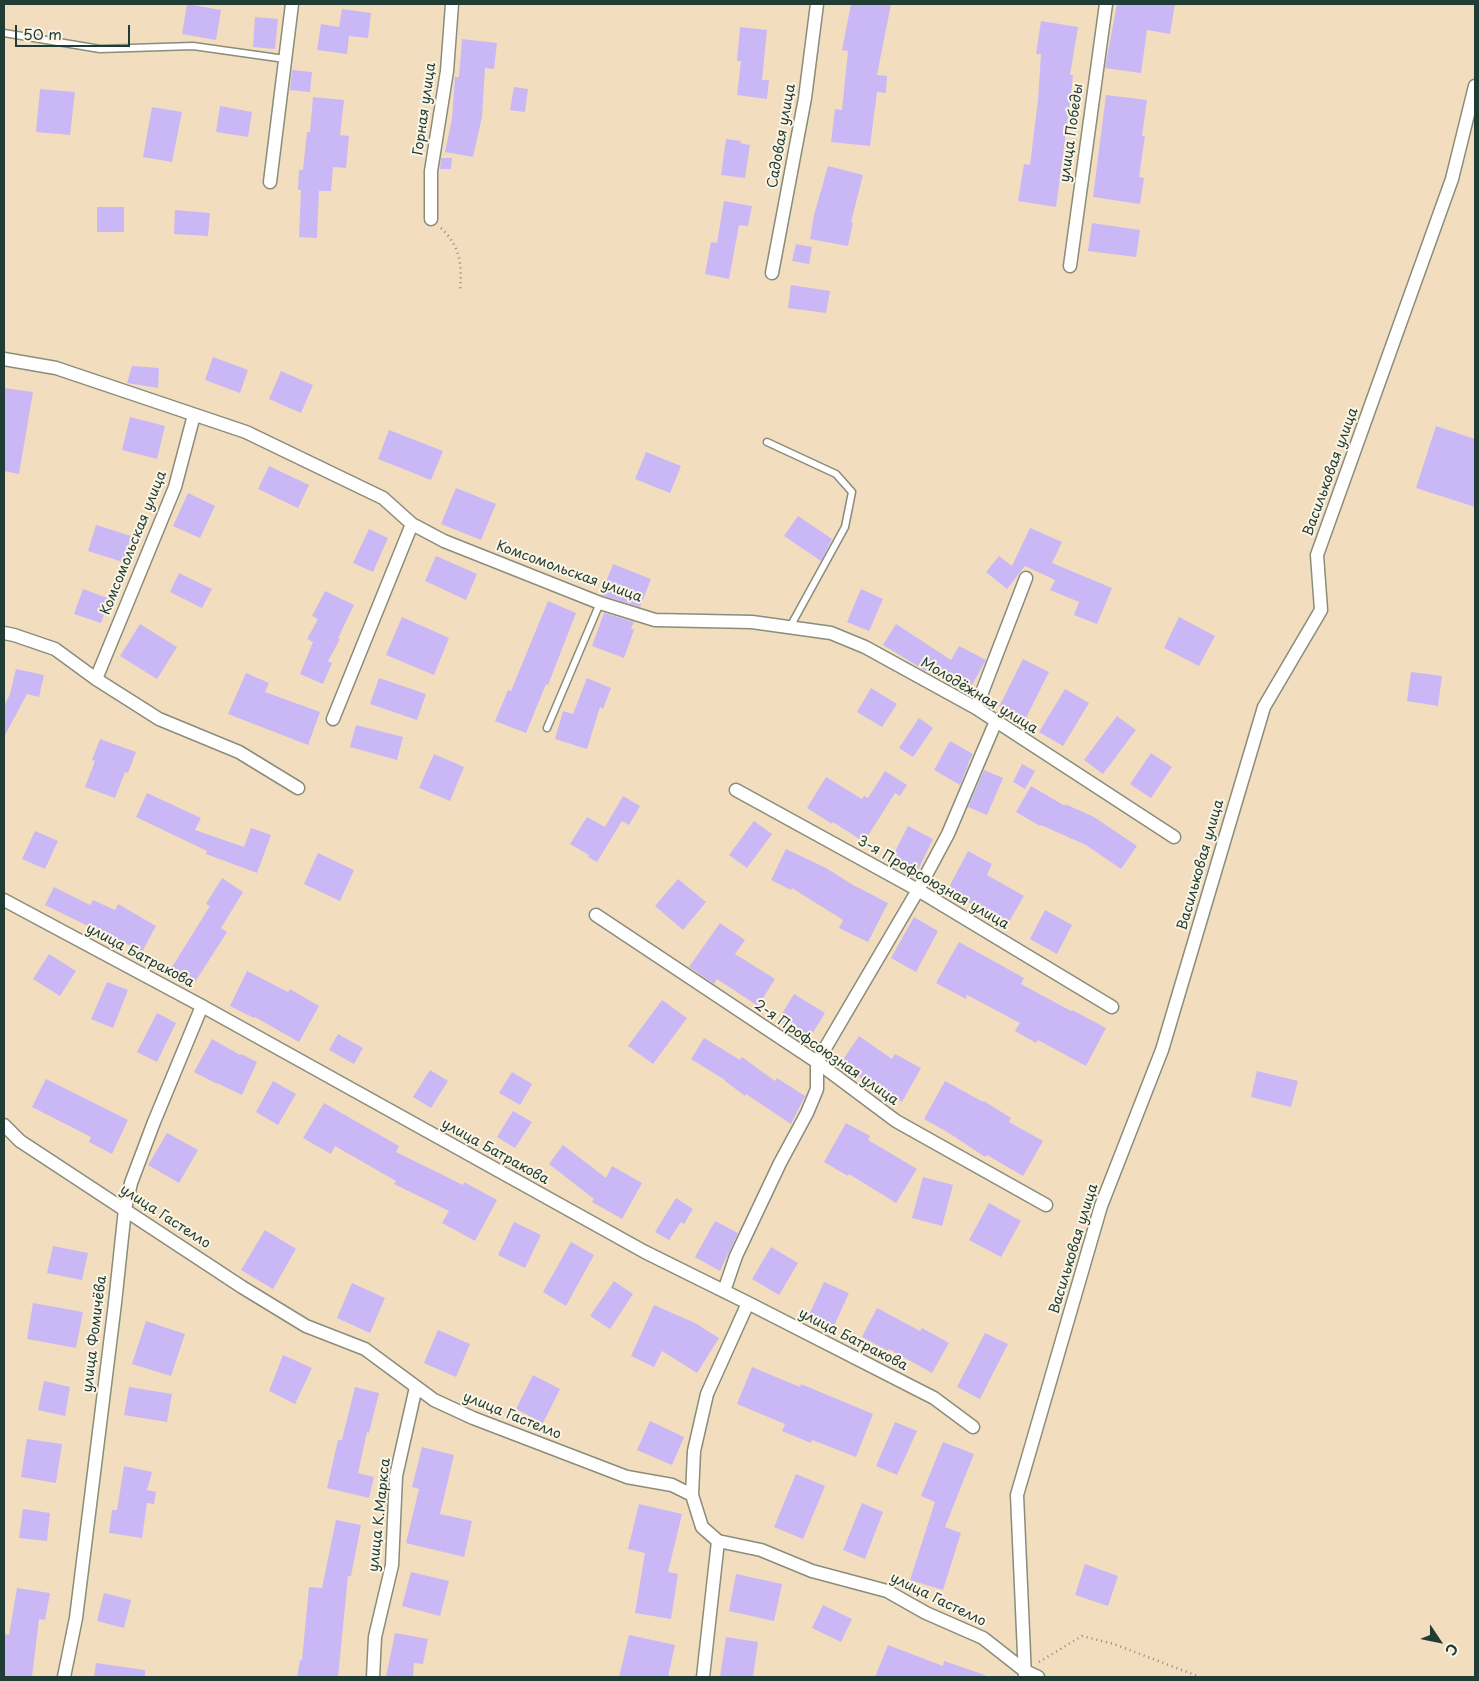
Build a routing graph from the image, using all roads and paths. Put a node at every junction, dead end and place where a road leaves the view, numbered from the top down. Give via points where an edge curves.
1 (292, 4) edge
2 (452, 4) edge
3 (817, 4) edge
4 (1106, 4) edge
5 (4, 33) edge
6 (285, 59) junction
7 (1475, 86) edge
8 (270, 182) dead end
9 (431, 219) joint
10 (1070, 266) dead end
11 (772, 273) dead end
12 (460, 291) dead end
13 (4, 359) edge
14 (194, 415) junction
15 (767, 442) dead end
16 (412, 524) junction
17 (1026, 578) dead end
18 (600, 603) junction
19 (752, 622) joint
20 (790, 627) junction
21 (4, 633) edge
22 (96, 679) junction
23 (976, 708) junction
24 (333, 719) dead end
25 (996, 721) junction
26 (547, 728) dead end
27 (298, 788) dead end
28 (736, 790) dead end
29 (1174, 837) dead end
30 (918, 890) junction
31 (4, 900) edge
32 (596, 915) dead end
33 (202, 1006) junction
34 (1112, 1007) dead end
35 (817, 1062) junction
36 (4, 1125) edge
37 (1046, 1205) dead end
38 (125, 1209) junction
39 (724, 1291) junction
40 (748, 1303) junction
41 (416, 1387) junction
42 (973, 1426) dead end
43 (692, 1495) junction
44 (718, 1541) junction
45 (1025, 1674) edge
46 (64, 1677) edge
47 (373, 1677) edge
48 (703, 1677) edge
49 (1038, 1677) edge
50 (1200, 1677) edge

1 - 6 street
2 - 9 street, Горная улица via 447,71 431,171
3 - 11 street, Садовая улица via 805,98
4 - 10 street, улица Победы
5 - 6 lane via 100,49 193,46
6 - 8 street
7 - 45 street, Васильковая улица via 1452,179 1317,555 1321,610 1264,707 1162,1050 1101,1206 1017,1494
9 - 12 path via 449,235 460,258
13 - 14 street, Комсомольская улица via 56,368
14 - 16 street, Комсомольская улица via 246,432 383,498
14 - 22 street, Комсомольская улица via 174,487
15 - 20 lane via 836,474 852,492 846,527
16 - 18 street, Комсомольская улица via 444,541
16 - 24 street
17 - 23 street
18 - 19 street, Комсомольская улица via 655,620
18 - 26 lane
19 - 20 street, Молодёжная улица
20 - 23 street, Молодёжная улица via 831,633
21 - 22 street via 55,649
22 - 27 street via 159,719 239,752
23 - 25 street, Молодёжная улица
25 - 29 street, Молодёжная улица
25 - 30 street via 948,834
28 - 30 street, 3-я Профсоюзная улица
30 - 34 street, 3-я Профсоюзная улица
30 - 35 street
31 - 33 street, улица Батракова
32 - 35 street, 2-я Профсоюзная улица
33 - 38 street, улица Фомичёва via 151,1130
33 - 39 street, улица Батракова via 645,1252
35 - 37 street, 2-я Профсоюзная улица via 896,1121
35 - 39 street via 817,1089 736,1256
36 - 38 street, улица Гастелло via 20,1141
38 - 41 street, улица Гастелло via 306,1326 365,1349
38 - 46 street, улица Фомичёва via 76,1618
39 - 40 street, улица Батракова
40 - 42 street, улица Батракова via 934,1398
40 - 43 street via 707,1394 694,1450
41 - 43 street, улица Гастелло via 434,1400 473,1418 627,1477 672,1485
41 - 47 street, улица К.Маркса via 396,1476 392,1565 375,1637
43 - 44 street via 702,1527
44 - 45 street, улица Гастелло via 761,1550 812,1571 887,1591 926,1613 983,1638
44 - 48 street
45 - 49 street, улица Гастелло
45 - 50 path via 1082,1636 1114,1644

